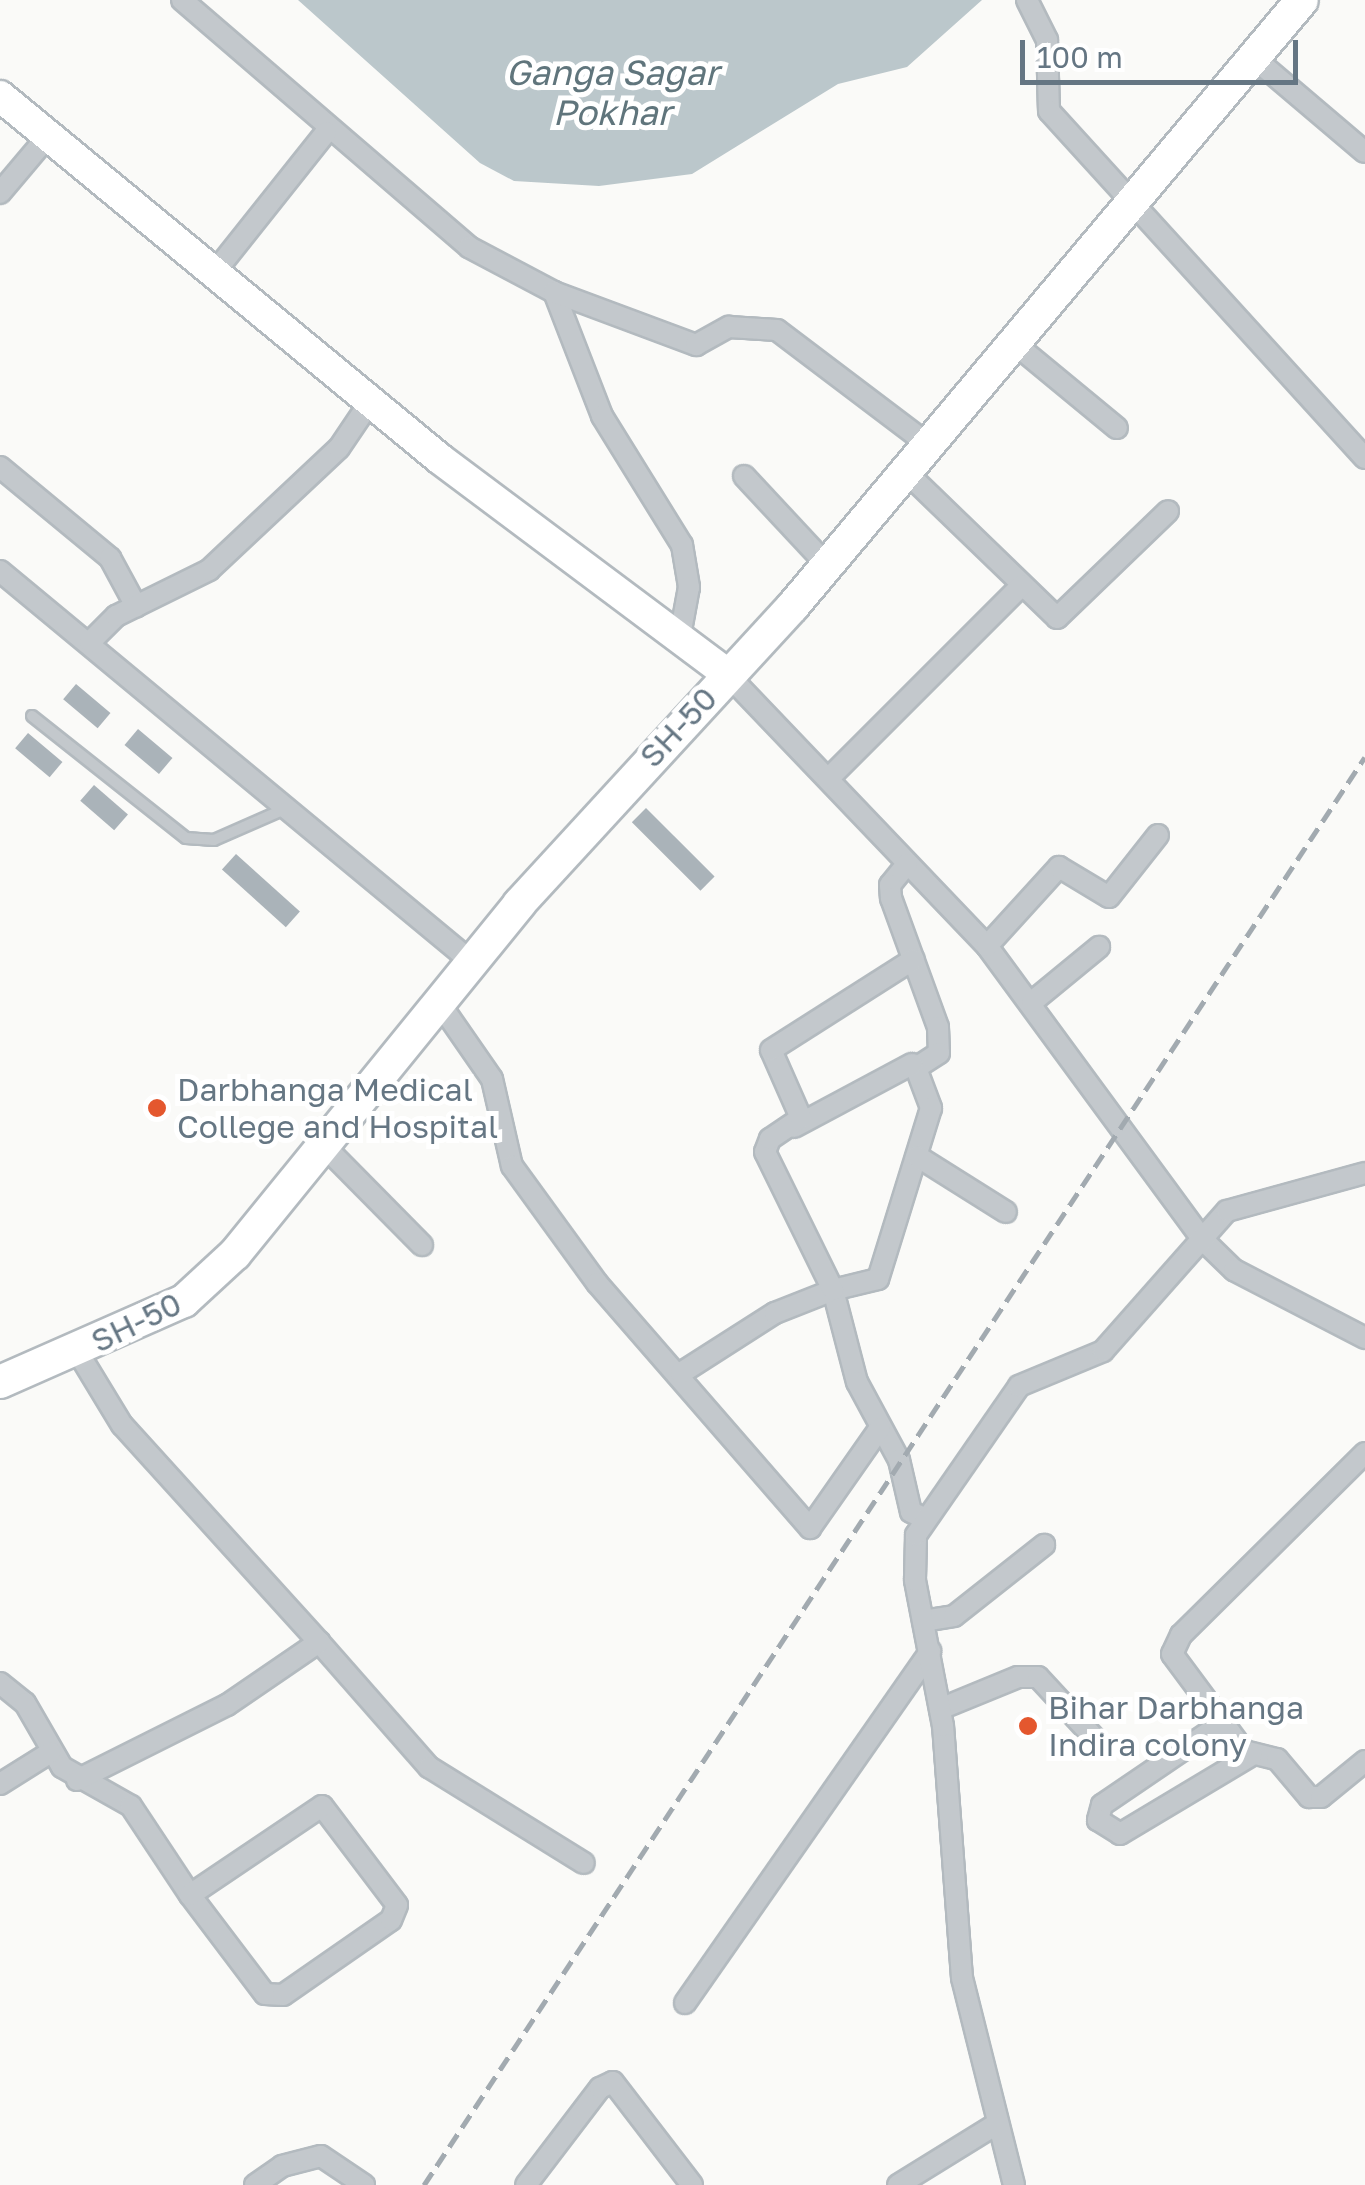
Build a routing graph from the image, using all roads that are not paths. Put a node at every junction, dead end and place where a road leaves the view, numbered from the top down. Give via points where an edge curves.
1 (182, 0) edge
2 (1027, 0) edge
3 (1302, 0) edge
4 (1254, 58) junction
5 (0, 96) edge
6 (326, 132) junction
7 (48, 136) junction
8 (1365, 152) edge
9 (0, 193) edge
10 (1132, 205) junction
11 (214, 273) junction
12 (554, 292) junction
13 (1015, 344) junction
14 (370, 402) junction
15 (1117, 428) dead end
16 (929, 445) junction
17 (1365, 458) edge
18 (0, 467) edge
19 (906, 472) junction
20 (744, 476) dead end
21 (1168, 511) dead end
22 (828, 565) junction
23 (0, 571) edge
24 (1022, 585) junction
25 (136, 606) junction
26 (680, 636) junction
27 (90, 642) junction
28 (727, 674) junction
29 (32, 716) dead end
30 (828, 780) junction
31 (287, 808) junction
32 (1158, 836) dead end
33 (907, 864) junction
34 (987, 946) junction
35 (1099, 946) dead end
36 (914, 959) junction
37 (472, 963) junction
38 (1032, 1002) junction
39 (440, 1004) junction
40 (912, 1064) dead end
41 (792, 1128) junction
42 (324, 1147) junction
43 (916, 1156) junction
44 (1365, 1174) edge
45 (1006, 1212) dead end
46 (1202, 1239) junction
47 (422, 1245) dead end
48 (833, 1290) junction
49 (1365, 1338) edge
50 (77, 1350) junction
51 (681, 1373) junction
52 (0, 1382) edge
53 (880, 1428) junction
54 (1365, 1453) edge
55 (924, 1518) junction
56 (1044, 1545) dead end
57 (923, 1621) junction
58 (319, 1642) junction
59 (931, 1650) junction
60 (0, 1682) edge
61 (940, 1709) junction
62 (1222, 1724) junction
63 (1102, 1746) dead end
64 (51, 1752) junction
65 (1252, 1755) junction
66 (1365, 1761) edge
67 (77, 1780) junction
68 (0, 1784) edge
69 (584, 1863) dead end
70 (190, 1895) junction
71 (685, 2003) dead end
72 (994, 2125) junction
73 (254, 2185) edge
74 (364, 2185) edge
75 (526, 2185) edge
76 (692, 2185) edge
77 (898, 2185) edge
78 (1014, 2185) edge

1 - 6 street
2 - 10 street via 1047,40 1049,111
3 - 4 main road, SH-50
4 - 8 street
4 - 10 main road, SH-50
5 - 7 street
6 - 11 street
6 - 12 street via 469,246
7 - 9 street
7 - 11 street
10 - 13 main road, SH-50
10 - 17 street
11 - 14 street
12 - 16 street via 696,345 729,327 778,330
12 - 26 street via 602,416 685,555 690,587
13 - 15 street
13 - 16 main road, SH-50
14 - 25 street via 338,448 209,570
14 - 26 street
16 - 19 main road, SH-50
18 - 25 street via 110,558
19 - 22 main road, SH-50
19 - 24 street
20 - 22 street
21 - 24 street via 1064,616
22 - 28 main road, SH-50
23 - 27 street
24 - 30 street
25 - 27 street
26 - 28 street
27 - 31 street
28 - 30 street
28 - 37 main road, SH-50
29 - 31 lane via 186,838 214,840
30 - 33 street
31 - 37 street
32 - 34 street via 1109,897 1059,867
33 - 34 street
33 - 36 street via 890,885
34 - 38 street
35 - 38 street
36 - 41 street via 771,1050 801,1112
36 - 43 street via 940,1049 916,1068 930,1108
37 - 39 main road, SH-50
38 - 46 street
39 - 42 main road, SH-50
39 - 51 street via 492,1079 512,1166 596,1282
40 - 41 street
41 - 48 street via 770,1139 766,1152
42 - 47 street
42 - 50 main road, SH-50 via 204,1286
43 - 45 street
43 - 48 street via 878,1279
44 - 46 street via 1242,1204
46 - 49 street via 1234,1270
46 - 55 street via 1103,1351 1019,1386
48 - 51 street via 775,1313
48 - 53 street via 856,1382
50 - 52 main road, SH-50
50 - 58 street via 122,1425
51 - 53 street via 810,1528
53 - 55 street via 899,1460 912,1512
54 - 62 street via 1174,1645 1174,1665
55 - 57 street via 912,1554
56 - 57 street via 954,1616
57 - 59 street
58 - 67 street via 227,1705
58 - 69 street via 429,1767
59 - 61 street
59 - 71 street
60 - 64 street via 24,1704
61 - 63 street via 1018,1677 1038,1677
61 - 72 street via 962,1978
62 - 65 street
62 - 65 street via 1102,1805 1098,1820 1120,1834
64 - 67 street
64 - 68 street
65 - 66 street via 1278,1760 1315,1799
67 - 70 street via 131,1806
70 - 70 street via 274,1998 391,1920 397,1905 322,1806
72 - 77 street
72 - 78 street
73 - 74 street via 292,2162 320,2156
75 - 76 street via 600,2088 612,2082

